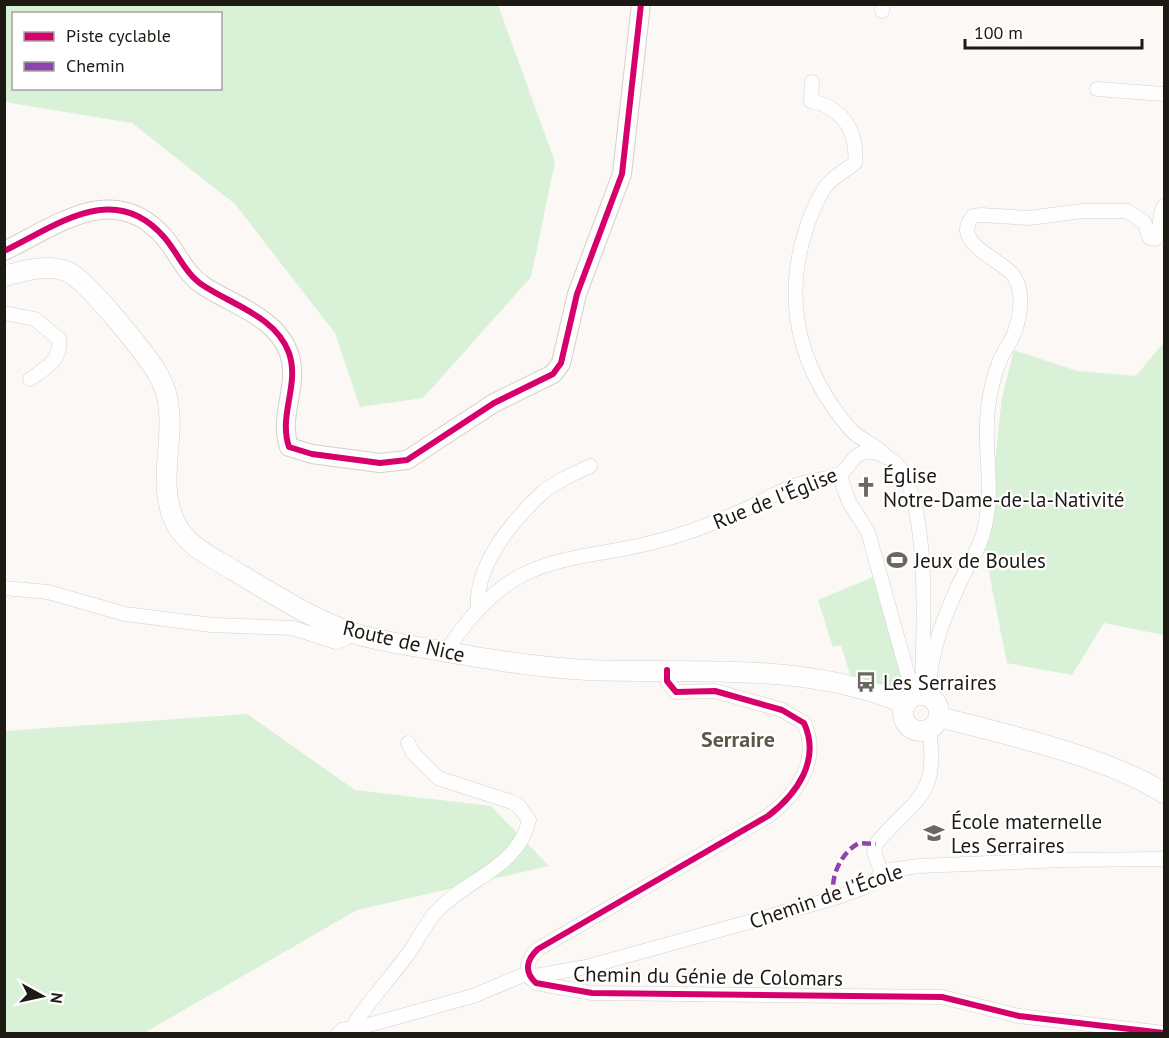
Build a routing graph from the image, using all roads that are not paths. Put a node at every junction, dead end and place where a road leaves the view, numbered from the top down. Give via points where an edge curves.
1 (641, 4) edge
2 (812, 82) dead end
3 (1097, 89) dead end
4 (1164, 94) edge
5 (1164, 206) edge
6 (4, 250) edge
7 (4, 276) edge
8 (4, 313) edge
9 (30, 379) dead end
10 (887, 457) junction
11 (590, 466) dead end
12 (839, 474) junction
13 (4, 588) edge
14 (477, 609) junction
15 (350, 632) junction
16 (446, 652) junction
17 (667, 670) junction
18 (917, 698) junction
19 (934, 724) junction
20 (408, 743) dead end
21 (1164, 793) edge
22 (1164, 860) edge
23 (882, 875) junction
24 (529, 975) junction
25 (356, 1028) junction
26 (1164, 1033) edge
27 (338, 1034) edge

1 - 6 street via 622,174 577,294 561,363 553,374 494,403 407,460 380,463 289,447 285,425 293,366 288,349 256,315 189,274 167,240 142,216 110,208 92,210
2 - 10 street via 811,101 834,110 848,125 856,148 855,163 827,185 809,218 796,276 796,323 822,390 853,432
3 - 4 street
5 - 18 street via 1155,239 1150,238 1138,216 1127,212 1082,211 1029,218 973,216 968,225 976,248 1015,278 1020,296 1019,315 1016,330 999,362 988,410 990,494 983,534 941,624
7 - 15 main road, Route de Nice via 49,268 72,273 88,287 157,373 169,405 167,495 172,516 188,542
8 - 9 street via 35,319 58,339 59,350 52,364
10 - 12 street, Rue de l'Église via 876,452 859,454
10 - 18 street via 899,468 912,496 921,543 924,592
11 - 14 street via 543,493 513,524 482,578
12 - 14 street, Rue de l'Église via 789,488 730,516 666,538 540,568 521,576
12 - 18 street via 849,502 868,532
13 - 15 street via 42,590 125,614 212,625 304,629 336,642
14 - 16 street, Rue de l'Église
15 - 16 main road, Route de Nice
16 - 17 main road, Route de Nice via 567,668
17 - 18 main road, Route de Nice via 786,673
17 - 24 street, Chemin du Génie de Colomars via 667,681 676,692 715,691 782,710 804,723 810,748 804,775 788,799 768,816 538,949 528,961
18 - 19 main road via 936,703
18 - 19 main road via 904,718 909,727 918,731
19 - 21 main road via 1057,750 1121,771
19 - 23 street via 932,758 923,793 876,844 874,851
20 - 25 street via 438,778 518,805 529,820 515,852 434,914 364,1009
22 - 23 street, Chemin de l'École via 919,866
23 - 24 street, Chemin de l'École via 852,892 726,930 586,967
24 - 25 street, Chemin de l'École via 473,996
24 - 26 street, Chemin du Génie de Colomars via 543,986 592,993 942,997 1009,1014
25 - 27 street, Chemin de l'École

